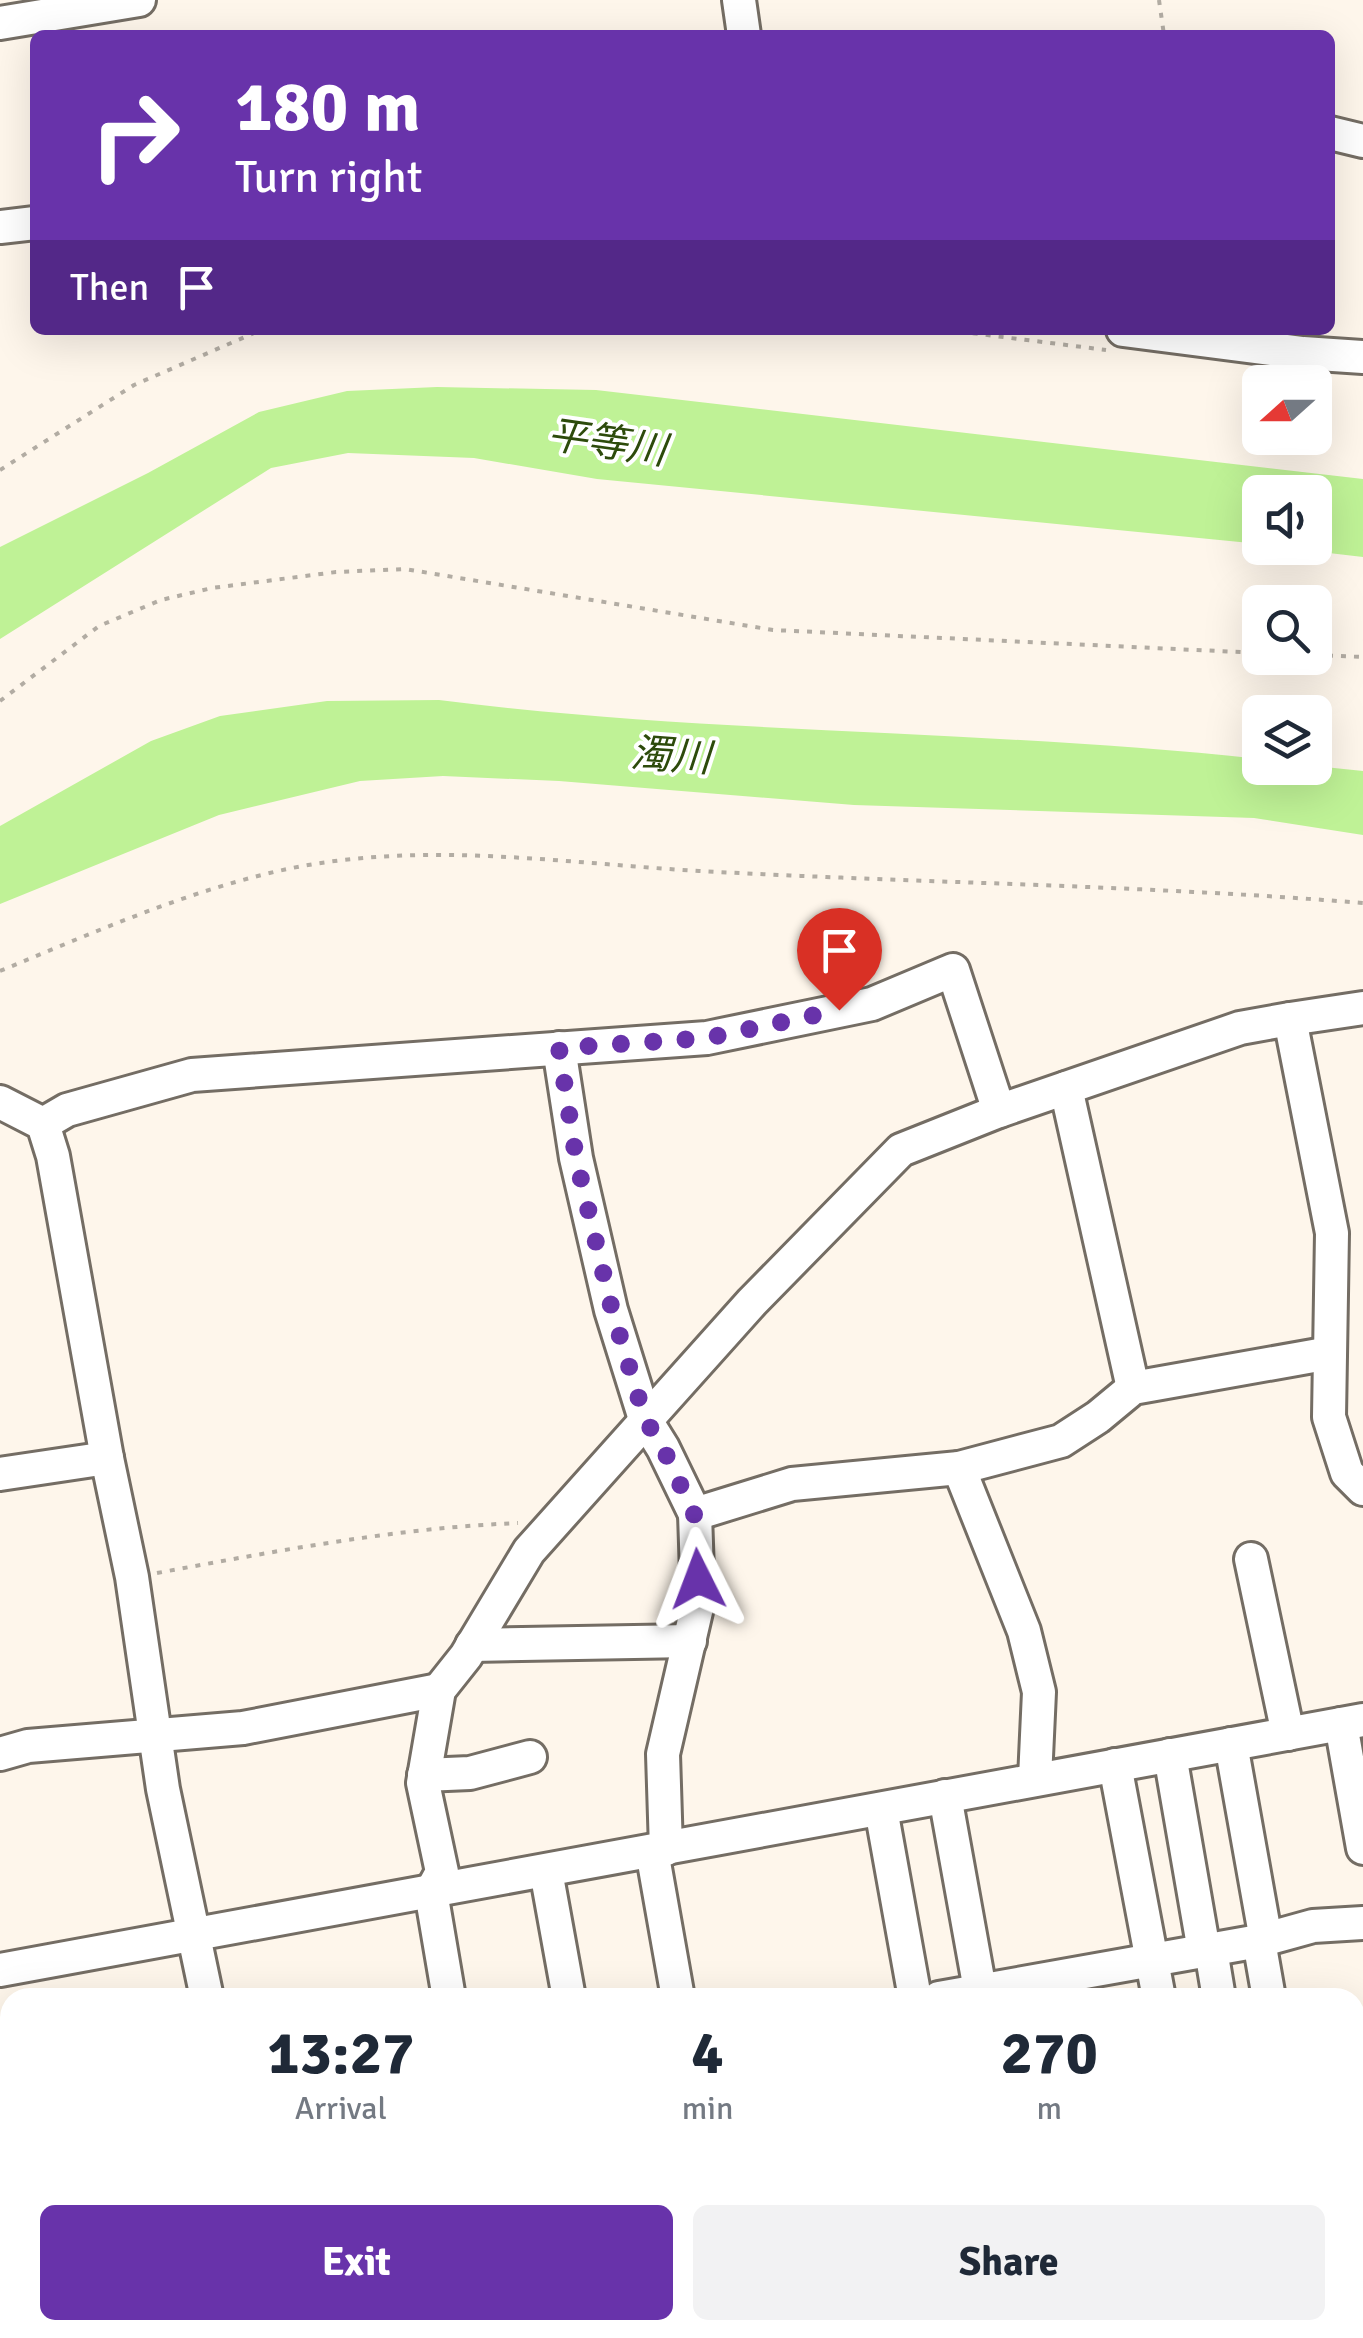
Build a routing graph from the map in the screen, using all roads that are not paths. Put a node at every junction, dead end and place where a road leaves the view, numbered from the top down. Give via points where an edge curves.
1 (139, 0) edge
2 (738, 0) edge
3 (0, 23) edge
4 (743, 30) edge
5 (1335, 134) edge
6 (1363, 140) edge
7 (30, 224) edge
8 (0, 227) edge
9 (1210, 335) edge
10 (1245, 337) edge
11 (1363, 356) edge
12 (1363, 1008) edge
13 (1290, 1019) junction
14 (559, 1048) junction
15 (1066, 1088) junction
16 (0, 1102) edge
17 (1000, 1111) junction
18 (43, 1124) junction
19 (1348, 1230) edge
20 (1330, 1352) junction
21 (1133, 1388) junction
22 (645, 1419) junction
23 (107, 1458) junction
24 (959, 1468) junction
25 (0, 1474) edge
26 (1363, 1488) edge
27 (694, 1514) junction
28 (1251, 1559) dead end
29 (690, 1640) junction
30 (472, 1645) junction
31 (439, 1690) junction
32 (1352, 1722) edge
33 (1288, 1734) junction
34 (157, 1737) junction
35 (1231, 1744) junction
36 (0, 1754) edge
37 (1170, 1755) junction
38 (530, 1757) dead end
39 (1115, 1764) junction
40 (424, 1776) junction
41 (1035, 1779) junction
42 (945, 1796) junction
43 (881, 1809) junction
44 (1363, 1848) edge
45 (659, 1850) junction
46 (546, 1871) junction
47 (431, 1892) junction
48 (1363, 1924) edge
49 (196, 1934) junction
50 (1262, 1940) junction
51 (1208, 1950) junction
52 (1152, 1960) junction
53 (12, 1978) edge
54 (205, 1988) edge
55 (447, 1988) edge
56 (567, 1988) edge
57 (677, 1988) edge
58 (912, 1988) edge
59 (980, 1988) edge
60 (991, 1988) edge
61 (1157, 1988) edge
62 (1217, 1988) edge
63 (1268, 1988) edge

1 - 3 street
2 - 4 street
5 - 6 street
7 - 8 street
9 - 10 street
10 - 11 street via 1303,353
12 - 13 street
13 - 15 street via 1240,1028
13 - 19 street
14 - 17 street via 707,1038 872,1004 953,970
14 - 18 street via 192,1075 67,1110
14 - 22 street via 576,1158
15 - 17 street
15 - 21 street
16 - 18 street
17 - 22 street via 900,1150
18 - 23 street
19 - 20 street
20 - 21 street
20 - 26 street via 1329,1417 1347,1473
21 - 24 street via 1061,1441
22 - 27 street
22 - 30 street via 529,1551
23 - 25 street
23 - 34 street
24 - 27 street via 792,1484
24 - 41 street via 1024,1631 1038,1692
27 - 29 street via 698,1603
28 - 33 street
29 - 30 street
29 - 45 street via 663,1754
30 - 31 street
31 - 34 street via 243,1728
31 - 40 street
32 - 33 street
32 - 44 street
33 - 35 street
34 - 36 street
34 - 49 street
35 - 37 street
35 - 50 street
37 - 39 street
37 - 51 street
38 - 40 street via 470,1773
39 - 41 street
39 - 52 street
40 - 47 street via 442,1872
41 - 42 street
42 - 43 street
42 - 59 street
43 - 45 street
43 - 58 street
45 - 46 street
45 - 57 street
46 - 47 street
46 - 56 street
47 - 49 street
47 - 55 street
48 - 50 street via 1313,1926
49 - 53 street
49 - 54 street
50 - 51 street
50 - 63 street
51 - 52 street
51 - 62 street
52 - 60 street
52 - 61 street

